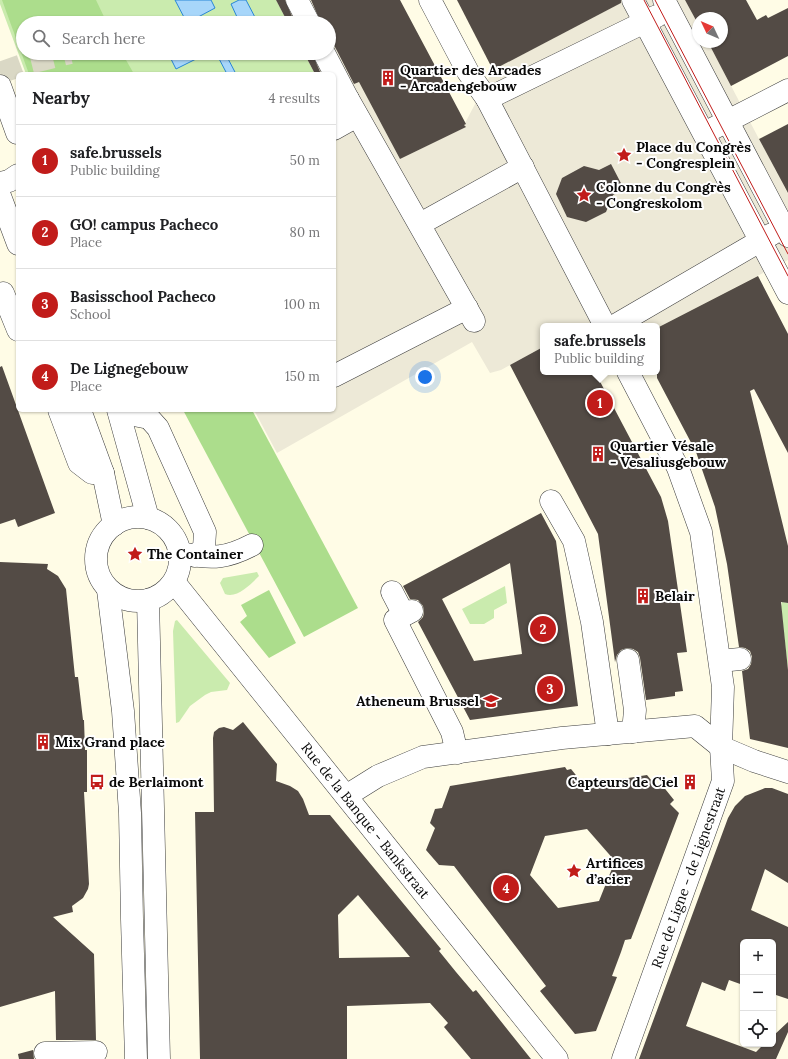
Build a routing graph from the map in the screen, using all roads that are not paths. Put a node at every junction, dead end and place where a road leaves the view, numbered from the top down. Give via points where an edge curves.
1 (296, 0) edge
2 (430, 0) edge
3 (633, 0) edge
4 (666, 5) edge
5 (304, 16) edge
6 (645, 22) junction
7 (327, 60) edge
8 (332, 72) edge
9 (336, 82) edge
10 (0, 86) edge
11 (788, 90) edge
12 (487, 99) junction
13 (347, 108) edge
14 (728, 121) junction
15 (336, 126) edge
16 (12, 131) edge
17 (704, 133) junction
18 (523, 167) junction
19 (16, 176) edge
20 (0, 182) edge
21 (0, 196) edge
22 (420, 224) junction
23 (786, 232) edge
24 (16, 239) edge
25 (760, 241) junction
26 (3, 293) dead end
27 (788, 293) edge
28 (603, 323) edge
29 (619, 323) edge
30 (16, 325) edge
31 (336, 375) edge
32 (630, 375) edge
33 (60, 412) edge
34 (81, 412) edge
35 (118, 412) edge
36 (122, 412) edge
37 (103, 473) junction
38 (551, 501) dead end
39 (148, 518) junction
40 (114, 524) junction
41 (252, 545) dead end
42 (187, 554) junction
43 (174, 582) junction
44 (108, 590) junction
45 (392, 592) dead end
46 (148, 600) junction
47 (628, 660) dead end
48 (633, 732) junction
49 (608, 734) junction
50 (721, 747) junction
51 (457, 753) junction
52 (788, 772) edge
53 (346, 796) junction
54 (96, 1052) dead end
55 (45, 1053) dead end
56 (136, 1059) edge
57 (159, 1059) edge
58 (557, 1059) edge
59 (623, 1059) edge

1 - 5 street
2 - 12 street via 468,72
3 - 6 street
4 - 6 street
4 - 14 street
6 - 12 street
6 - 17 street
7 - 8 street
9 - 13 street
10 - 16 street
11 - 14 street
12 - 18 street
13 - 15 street
13 - 22 street
14 - 17 street
14 - 23 street
17 - 25 street
18 - 22 street
18 - 28 street
19 - 20 street via 9,181
21 - 24 street
22 - 31 street via 471,315
23 - 25 street
25 - 27 street
25 - 29 street
26 - 30 street
32 - 50 street, Rue de Ligne - de Lignestraat via 678,468 701,532 730,660 723,687
33 - 37 street via 79,463 92,473
34 - 37 street
35 - 39 street
36 - 42 street via 149,418 158,428 205,532 204,548
37 - 40 street
38 - 49 street via 574,541 592,622
39 - 40 street via 130,518
39 - 42 street via 160,523 169,531
40 - 44 street via 104,533 95,556 98,574
41 - 42 street via 233,555 216,557
42 - 43 street
43 - 46 street via 163,594
43 - 53 street, Rue de la Banque - Bankstraat
44 - 46 street via 127,600
44 - 56 street via 122,711 130,813
45 - 51 street via 408,613 395,620 452,732
46 - 57 street
47 - 48 street via 635,710
48 - 49 street
48 - 50 street via 695,726
49 - 51 street
50 - 52 street via 754,762
50 - 59 street, Rue de Ligne - de Lignestraat via 723,781
51 - 53 street via 423,757 378,776
53 - 58 street, Rue de la Banque - Bankstraat
54 - 55 street

